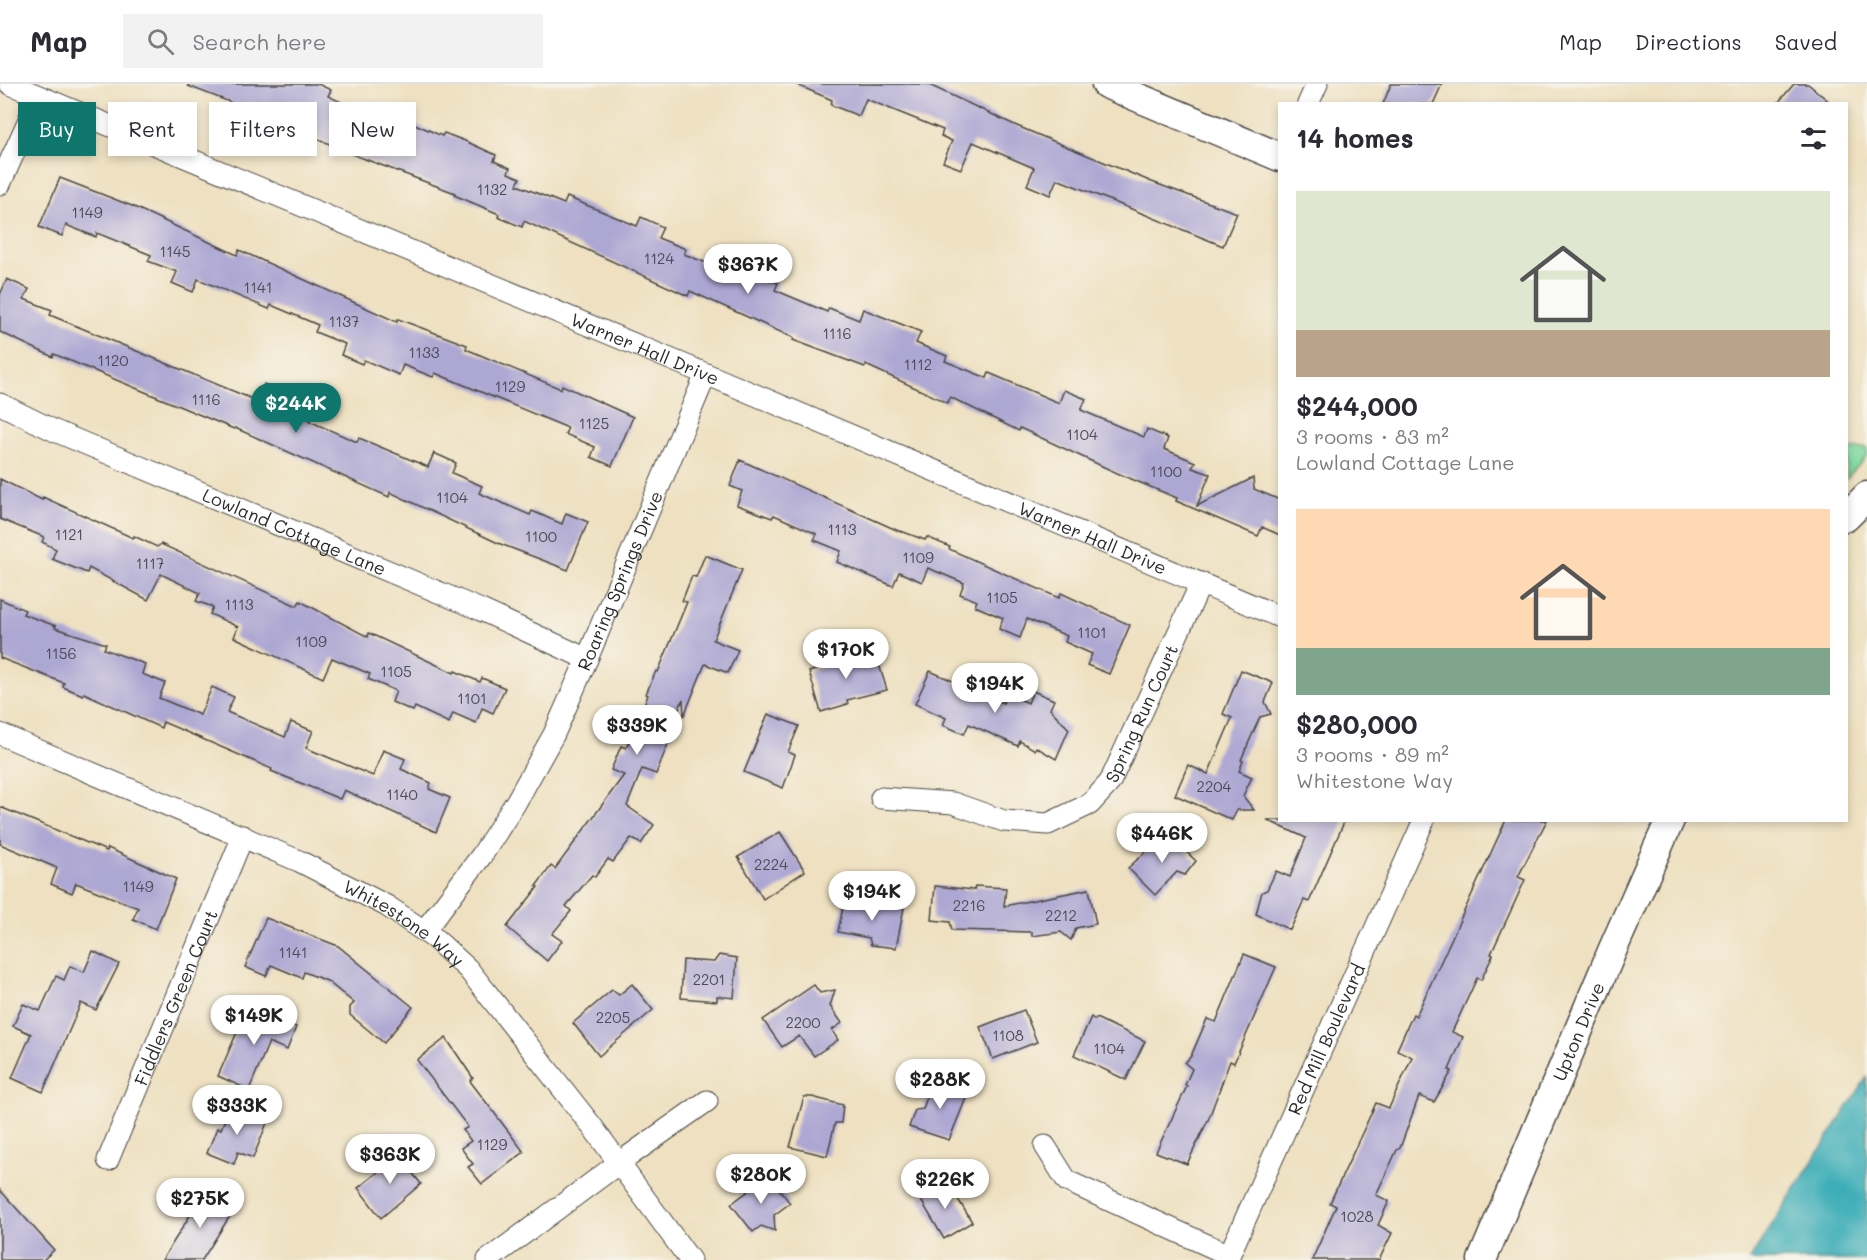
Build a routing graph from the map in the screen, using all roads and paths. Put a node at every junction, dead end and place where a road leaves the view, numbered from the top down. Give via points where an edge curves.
1 (10, 84) edge
2 (1106, 84) edge
3 (1317, 84) edge
4 (39, 97) junction
5 (1309, 102) edge
6 (1278, 156) edge
7 (0, 184) edge
8 (706, 374) junction
9 (0, 404) edge
10 (1867, 496) edge
11 (1848, 515) edge
12 (1201, 584) junction
13 (1278, 616) edge
14 (587, 659) junction
15 (0, 734) edge
16 (882, 798) dead end
17 (1423, 822) edge
18 (1669, 822) edge
19 (243, 836) junction
20 (424, 930) junction
21 (707, 1101) dead end
22 (1045, 1146) dead end
23 (108, 1160) dead end
24 (619, 1162) junction
25 (1482, 1255) edge
26 (1228, 1258) edge
27 (488, 1260) edge
28 (690, 1260) edge

1 - 4 street, Warner Hall Drive
2 - 6 main road
3 - 5 street
4 - 7 street
4 - 8 street, Warner Hall Drive
8 - 12 street, Warner Hall Drive
8 - 14 street, Roaring Springs Drive
9 - 14 street, Lowland Cottage Lane
10 - 11 main road
12 - 13 street, Warner Hall Drive
12 - 16 street, Spring Run Court via 1110,782 1090,804 1048,824 1004,821 953,803
14 - 20 street, Roaring Springs Drive via 554,734 516,802 482,855
15 - 19 street, Whitestone Way
17 - 26 street, Red Mill Boulevard
18 - 25 main road, Upton Drive
19 - 20 street, Whitestone Way via 377,901
19 - 23 street, Fiddlers Green Court
20 - 24 street, Whitestone Way via 468,969
21 - 24 street
22 - 26 street via 1067,1181
24 - 27 street
24 - 28 street, Whitestone Way

